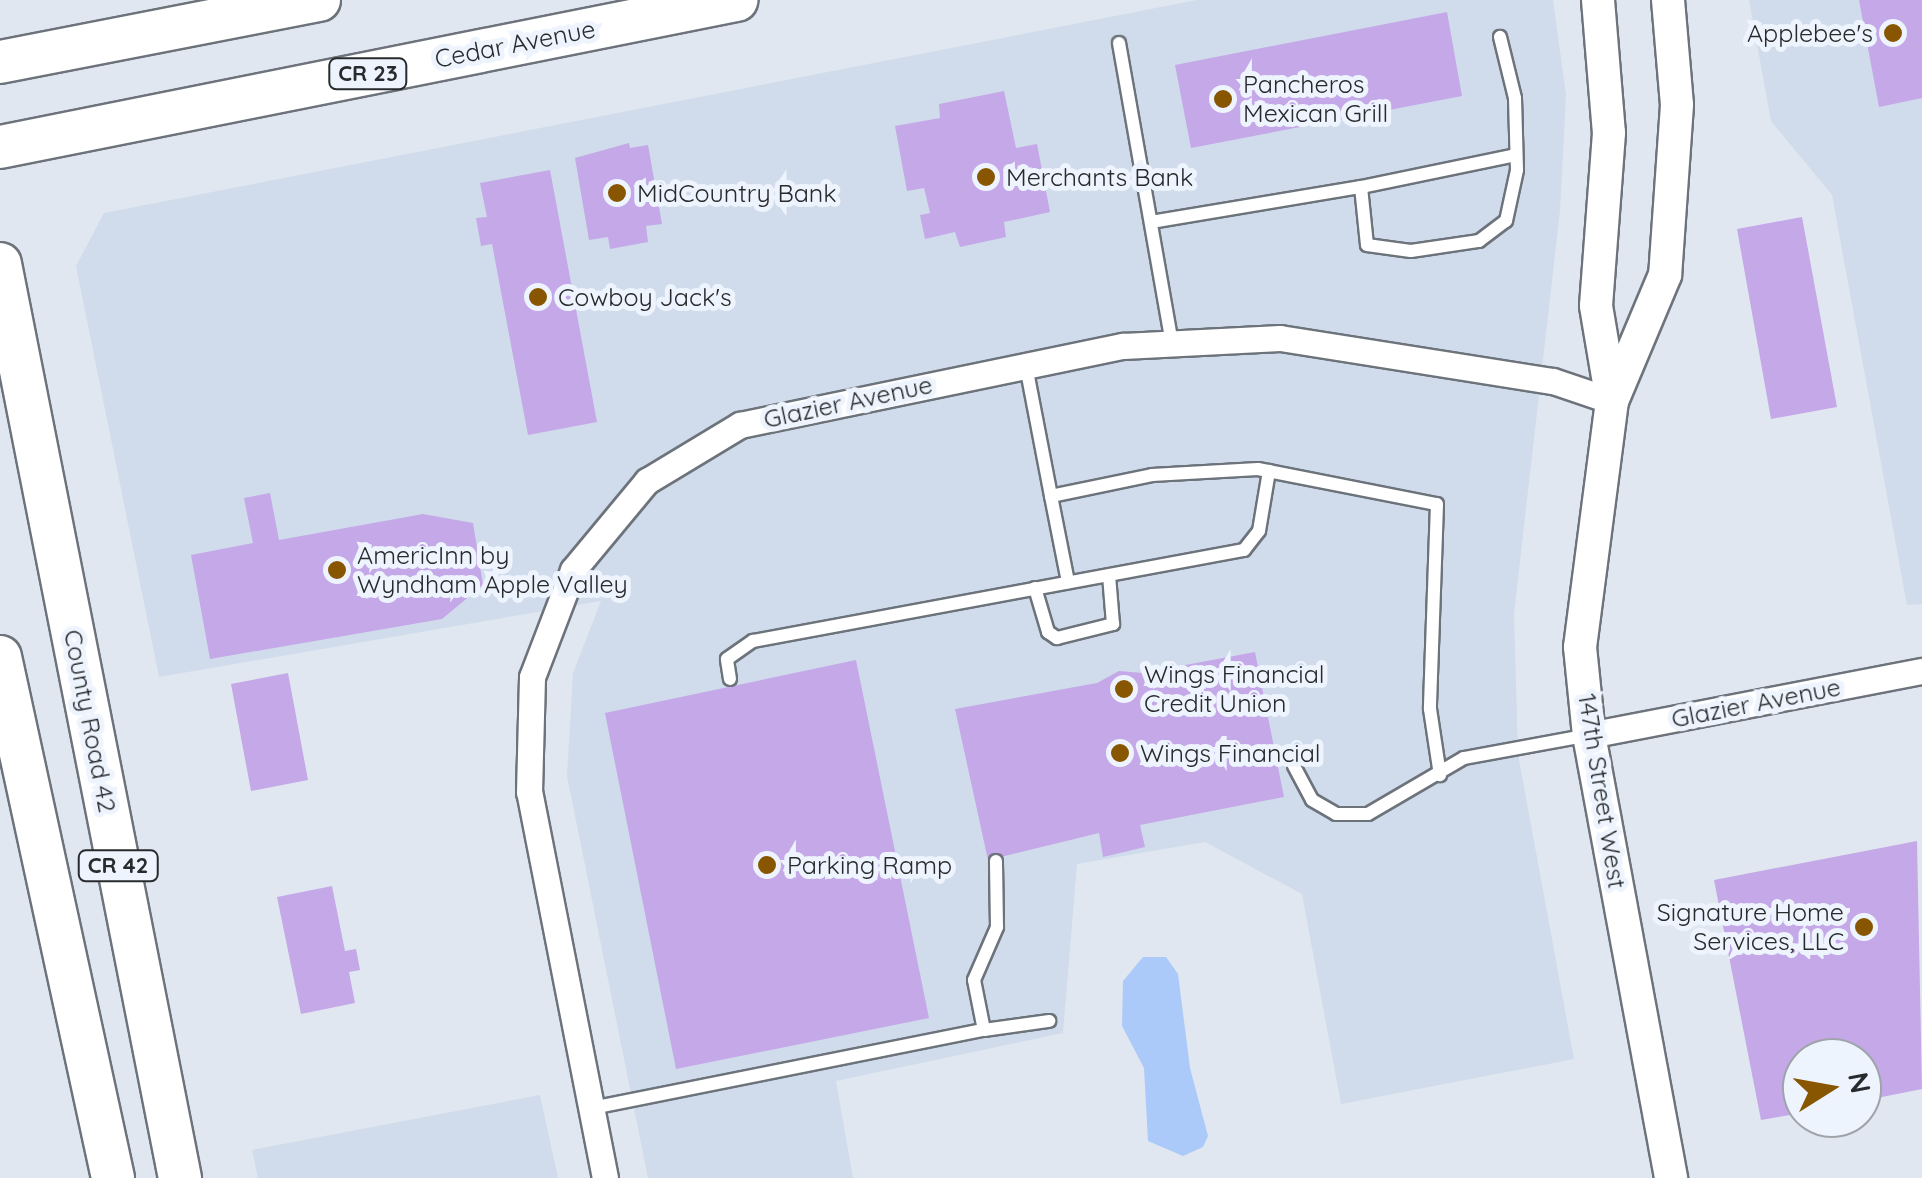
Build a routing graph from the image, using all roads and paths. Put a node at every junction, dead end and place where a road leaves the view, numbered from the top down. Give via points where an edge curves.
1 (319, 0) edge
2 (736, 0) edge
3 (1598, 0) edge
4 (1668, 0) edge
5 (1500, 37) dead end
6 (1119, 43) dead end
7 (0, 62) edge
8 (0, 147) edge
9 (1516, 155) junction
10 (1354, 189) junction
11 (1150, 222) junction
12 (0, 264) edge
13 (1172, 343) junction
14 (1026, 366) junction
15 (1612, 401) junction
16 (1268, 470) junction
17 (1051, 496) junction
18 (1109, 575) junction
19 (1068, 582) junction
20 (1035, 588) junction
21 (0, 657) edge
22 (1922, 671) edge
23 (730, 680) dead end
24 (1589, 735) junction
25 (1294, 766) dead end
26 (1440, 776) junction
27 (996, 861) dead end
28 (1049, 1021) dead end
29 (984, 1030) junction
30 (592, 1108) junction
31 (113, 1178) edge
32 (180, 1178) edge
33 (605, 1178) edge
34 (1671, 1178) edge

1 - 7 highway
2 - 8 highway, Cedar Avenue / CR 23
3 - 15 street, 147th Street West via 1610,133 1596,306
4 - 15 street, 147th Street West via 1677,105 1666,275
5 - 9 lane via 1515,98
6 - 11 lane
9 - 10 lane
9 - 10 lane via 1506,221 1479,242 1412,251 1367,245 1361,188
10 - 11 lane
11 - 13 lane
12 - 32 highway, County Road 42 / CR 42
13 - 14 street, Glazier Avenue
13 - 15 street, Glazier Avenue via 1280,338 1554,381
14 - 17 lane
14 - 30 street, Glazier Avenue via 740,425 647,482 573,570 532,677 529,792
15 - 24 street, 147th Street West via 1584,579 1580,648
16 - 17 lane via 1152,475
16 - 18 lane via 1259,531 1244,550
16 - 26 lane via 1437,504 1430,710
17 - 19 lane
18 - 19 lane
18 - 20 lane via 1113,624 1057,638 1048,632
19 - 20 lane
20 - 23 lane via 753,640 727,659
21 - 31 highway, CR 42
22 - 24 street, Glazier Avenue
24 - 26 lane via 1494,749 1464,758
24 - 34 street, 147th Street West
25 - 26 lane via 1312,800 1336,814 1368,814
27 - 29 lane via 998,927 974,980
28 - 29 lane
29 - 30 lane
30 - 33 street, Glazier Avenue

